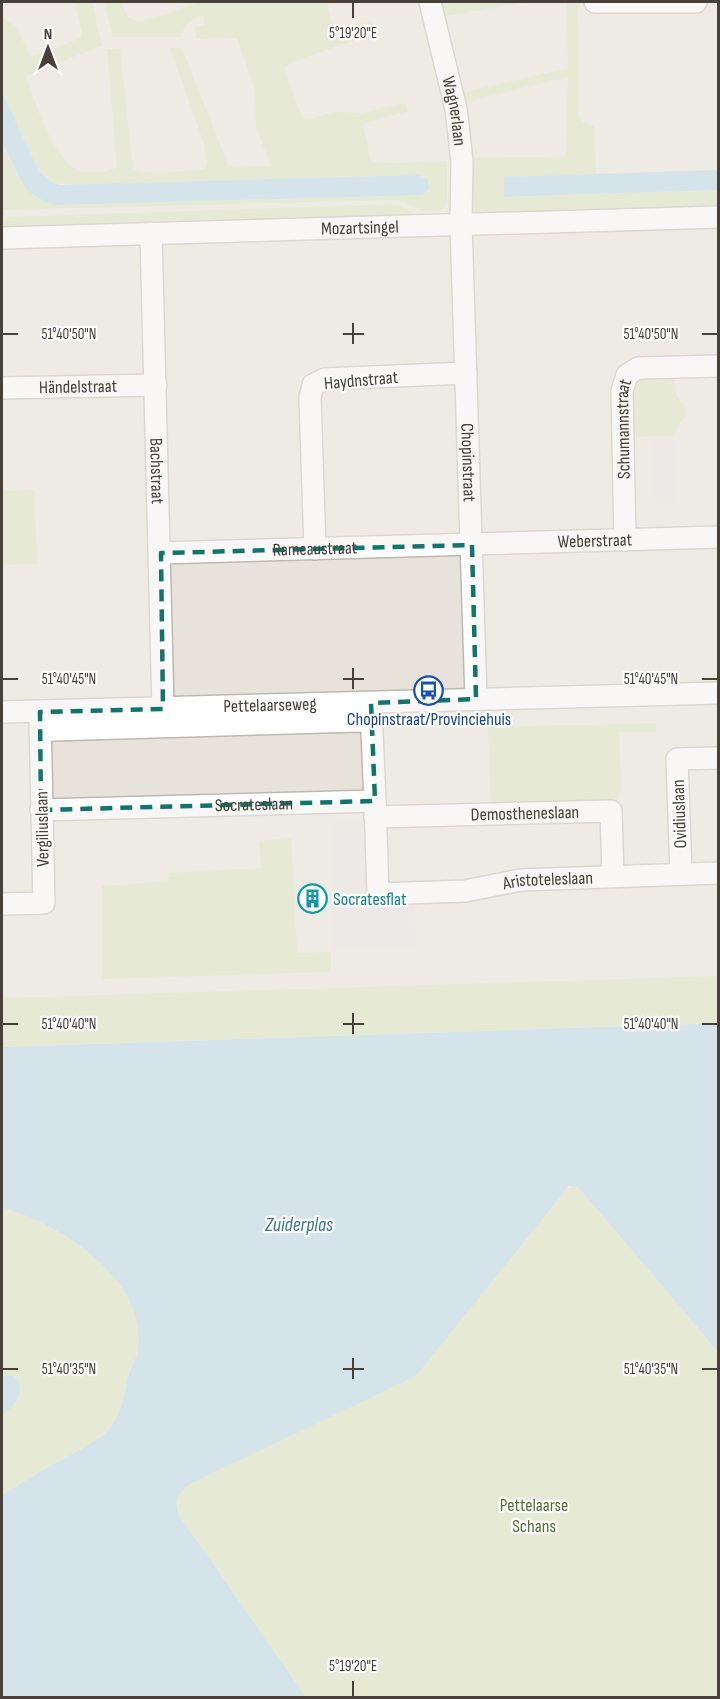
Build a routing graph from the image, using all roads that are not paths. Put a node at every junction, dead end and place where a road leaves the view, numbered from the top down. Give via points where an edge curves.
1 (430, 2) edge
2 (595, 2) edge
3 (696, 2) edge
4 (718, 217) edge
5 (461, 224) junction
6 (152, 232) junction
7 (2, 237) edge
8 (718, 366) edge
9 (466, 373) junction
10 (156, 385) junction
11 (2, 388) edge
12 (718, 537) edge
13 (625, 540) junction
14 (472, 545) junction
15 (315, 549) junction
16 (160, 553) junction
17 (718, 693) edge
18 (476, 699) junction
19 (163, 710) junction
20 (2, 712) edge
21 (371, 713) junction
22 (40, 722) junction
23 (718, 758) edge
24 (375, 809) junction
25 (41, 810) junction
26 (718, 873) edge
27 (681, 874) junction
28 (613, 876) junction
29 (2, 904) edge

1 - 5 street, Wagnerlaan via 456,109 462,161
2 - 3 street
4 - 5 street, Mozartsingel
5 - 6 street, Mozartsingel
5 - 9 street, Chopinstraat
6 - 7 street, Mozartsingel
6 - 10 street, Bachstraat
8 - 13 street, Schumannstraat via 638,368 627,375 622,391
9 - 14 street, Chopinstraat
9 - 15 street, Haydnstraat via 325,379 313,385 310,398
10 - 11 street, Händelstraat
10 - 16 street, Bachstraat
12 - 13 street, Weberstraat
13 - 14 street, Weberstraat
14 - 15 street, Rameaustraat
14 - 18 street, Chopinstraat
15 - 16 street, Rameaustraat
16 - 19 street, Bachstraat
17 - 18 street, Pettelaarseweg
18 - 21 street, Pettelaarseweg
19 - 21 street, Pettelaarseweg
19 - 22 street, Pettelaarseweg
20 - 22 street, Pettelaarseweg
21 - 22 street, Pettelaarseweg via 357,721 53,730
21 - 24 street
22 - 25 street, Vergiliuslaan
23 - 27 street, Ovidiuslaan via 677,759
24 - 25 street, Socrateslaan
24 - 28 street, Demostheneslaan via 611,811
24 - 28 street, Aristoteleslaan via 378,894 465,891 521,880
25 - 29 street, Vergiliuslaan via 44,903
26 - 27 street, Aristoteleslaan
27 - 28 street, Aristoteleslaan

